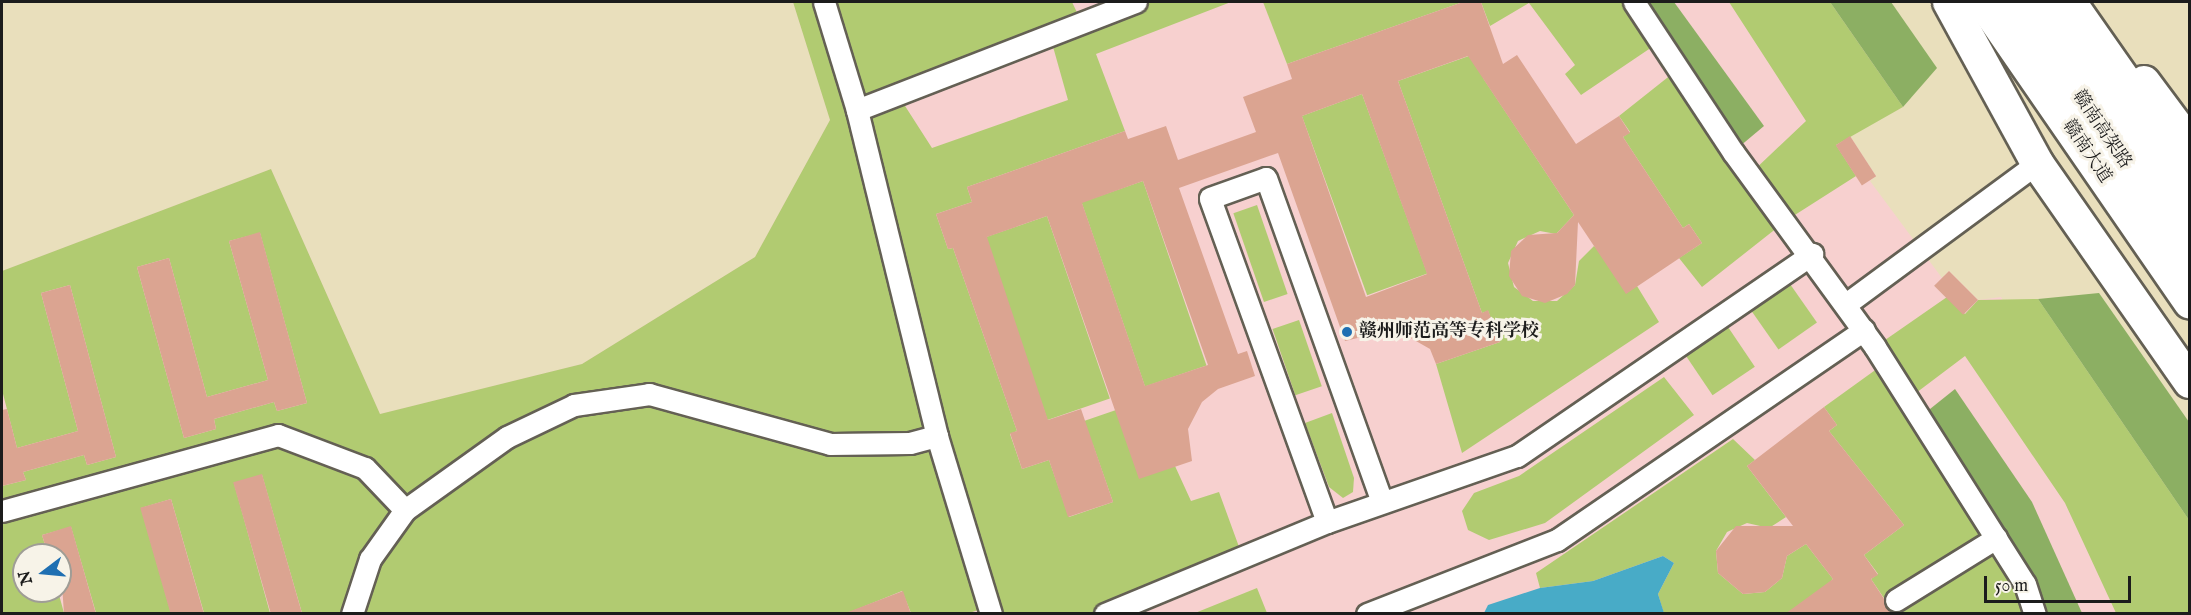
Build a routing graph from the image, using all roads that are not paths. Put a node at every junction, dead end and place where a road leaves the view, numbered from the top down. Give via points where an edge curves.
1 (824, 2) edge
2 (1136, 2) edge
3 (1634, 2) edge
4 (1949, 2) edge
5 (1963, 2) edge
6 (1983, 2) edge
7 (2014, 2) edge
8 (2044, 2) edge
9 (2069, 2) edge
10 (2086, 2) edge
11 (857, 110) junction
12 (2079, 142) junction
13 (2190, 144) edge
14 (2037, 163) junction
15 (2190, 175) edge
16 (2190, 210) edge
17 (1812, 254) junction
18 (2190, 258) edge
19 (2190, 302) edge
20 (1846, 304) junction
21 (1864, 330) junction
22 (2190, 382) edge
23 (937, 436) junction
24 (1382, 502) junction
25 (405, 510) junction
26 (2, 511) edge
27 (1327, 522) junction
28 (1996, 538) junction
29 (1896, 600) dead end
30 (352, 614) edge
31 (992, 614) edge
32 (1105, 614) edge
33 (1367, 614) edge
34 (2035, 614) edge

1 - 11 street
2 - 11 street
3 - 17 street via 1733,152
4 - 14 street
5 - 12 main road
6 - 12 main road, 赣南大道
7 - 18 main road, 赣南高架路
8 - 16 main road, 赣南高架路
9 - 15 main road
10 - 13 street
11 - 23 street
12 - 19 main road, 赣南大道
14 - 20 street
14 - 22 street
17 - 20 street
17 - 24 street via 1517,456
20 - 21 street
21 - 28 street
21 - 33 street via 1557,540
23 - 25 street via 910,442 830,444 649,394 564,410 507,437
23 - 31 street
24 - 27 street
24 - 27 street via 1266,178 1210,198
25 - 26 street via 365,468 278,435
25 - 30 street via 370,559
27 - 32 street
28 - 29 street
28 - 34 street via 2025,584

